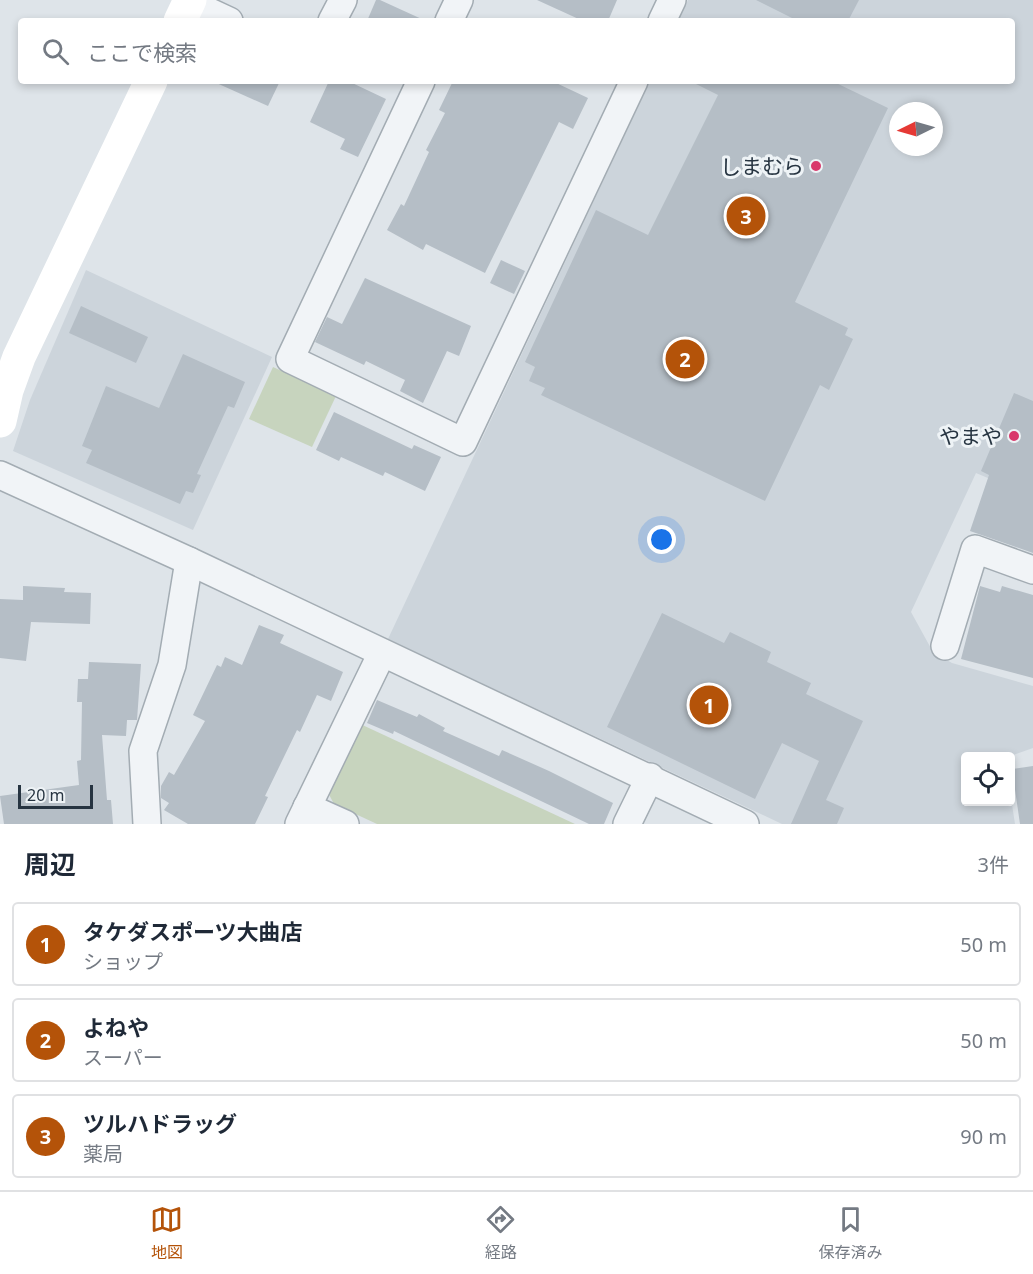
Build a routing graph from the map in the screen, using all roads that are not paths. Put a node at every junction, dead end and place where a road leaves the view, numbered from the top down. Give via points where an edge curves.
1 (342, 0) edge
2 (459, 0) edge
3 (672, 0) edge
4 (186, 8) edge
5 (219, 18) edge
6 (333, 18) edge
7 (450, 18) edge
8 (663, 18) edge
9 (150, 84) edge
10 (420, 84) edge
11 (633, 84) edge
12 (0, 421) edge
13 (0, 475) edge
14 (189, 561) junction
15 (1033, 570) edge
16 (945, 646) dead end
17 (382, 653) junction
18 (650, 777) junction
19 (303, 815) edge
20 (147, 824) edge
21 (345, 824) edge
22 (627, 824) edge
23 (745, 824) edge

1 - 6 street
2 - 7 street
3 - 8 street
4 - 5 street
9 - 12 street via 19,357
10 - 11 street via 290,359 464,442
13 - 14 street
14 - 17 street
14 - 20 street via 172,665 143,751
15 - 16 street via 975,549
17 - 18 street
17 - 19 street
18 - 22 street
18 - 23 street
19 - 21 street

